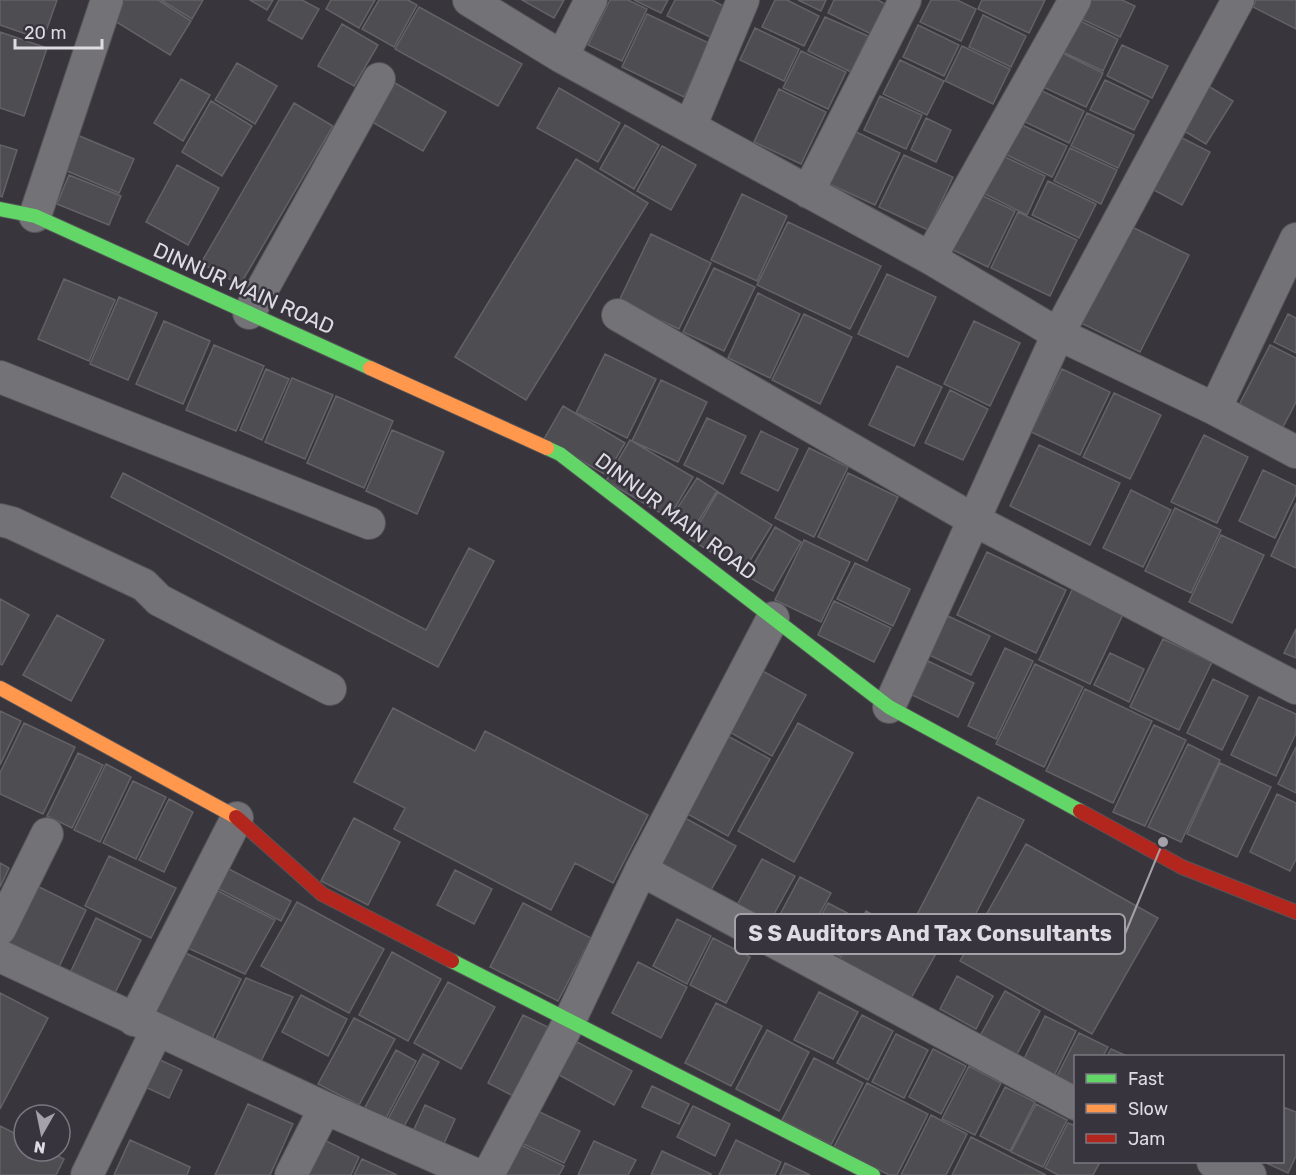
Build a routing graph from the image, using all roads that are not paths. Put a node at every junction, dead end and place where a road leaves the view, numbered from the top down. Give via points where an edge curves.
1 (107, 0) edge
2 (469, 0) edge
3 (591, 0) edge
4 (743, 0) edge
5 (905, 0) edge
6 (1075, 0) edge
7 (1238, 0) edge
8 (562, 57) junction
9 (379, 79) dead end
10 (690, 128) junction
11 (808, 192) junction
12 (0, 209) edge
13 (35, 216) junction
14 (1296, 239) edge
15 (930, 258) junction
16 (249, 313) junction
17 (618, 315) dead end
18 (1058, 334) junction
19 (0, 377) edge
20 (1215, 409) junction
21 (1296, 452) edge
22 (0, 520) edge
23 (974, 520) junction
24 (369, 523) dead end
25 (773, 618) junction
26 (0, 688) edge
27 (330, 688) dead end
28 (1296, 688) edge
29 (889, 707) junction
30 (237, 818) junction
31 (47, 834) dead end
32 (641, 870) junction
33 (1294, 907) edge
34 (0, 929) edge
35 (0, 956) edge
36 (569, 1022) junction
37 (146, 1025) junction
38 (1074, 1103) edge
39 (325, 1108) junction
40 (87, 1175) edge
41 (291, 1175) edge
42 (477, 1175) edge
43 (488, 1175) edge
44 (873, 1175) edge

1 - 13 street
2 - 8 street
3 - 8 street
4 - 10 street
5 - 11 street
6 - 15 street
7 - 18 street
8 - 10 street
9 - 16 street
10 - 11 street
11 - 15 street
12 - 13 street, DINNUR MAIN ROAD
13 - 16 street, DINNUR MAIN ROAD
14 - 20 street
15 - 18 street
16 - 25 street, DINNUR MAIN ROAD via 560,454
17 - 23 street
18 - 20 street
18 - 23 street
19 - 24 street
20 - 21 street
22 - 27 street via 144,585 159,600
23 - 28 street
23 - 29 street
25 - 29 street, DINNUR MAIN ROAD
25 - 32 street
26 - 30 street
29 - 33 street, DINNUR MAIN ROAD via 1182,867
30 - 36 street via 322,894
30 - 37 street
31 - 34 street
32 - 36 street
32 - 38 street
35 - 37 street
36 - 43 street
36 - 44 street
37 - 39 street
37 - 40 street
39 - 41 street
39 - 42 street

